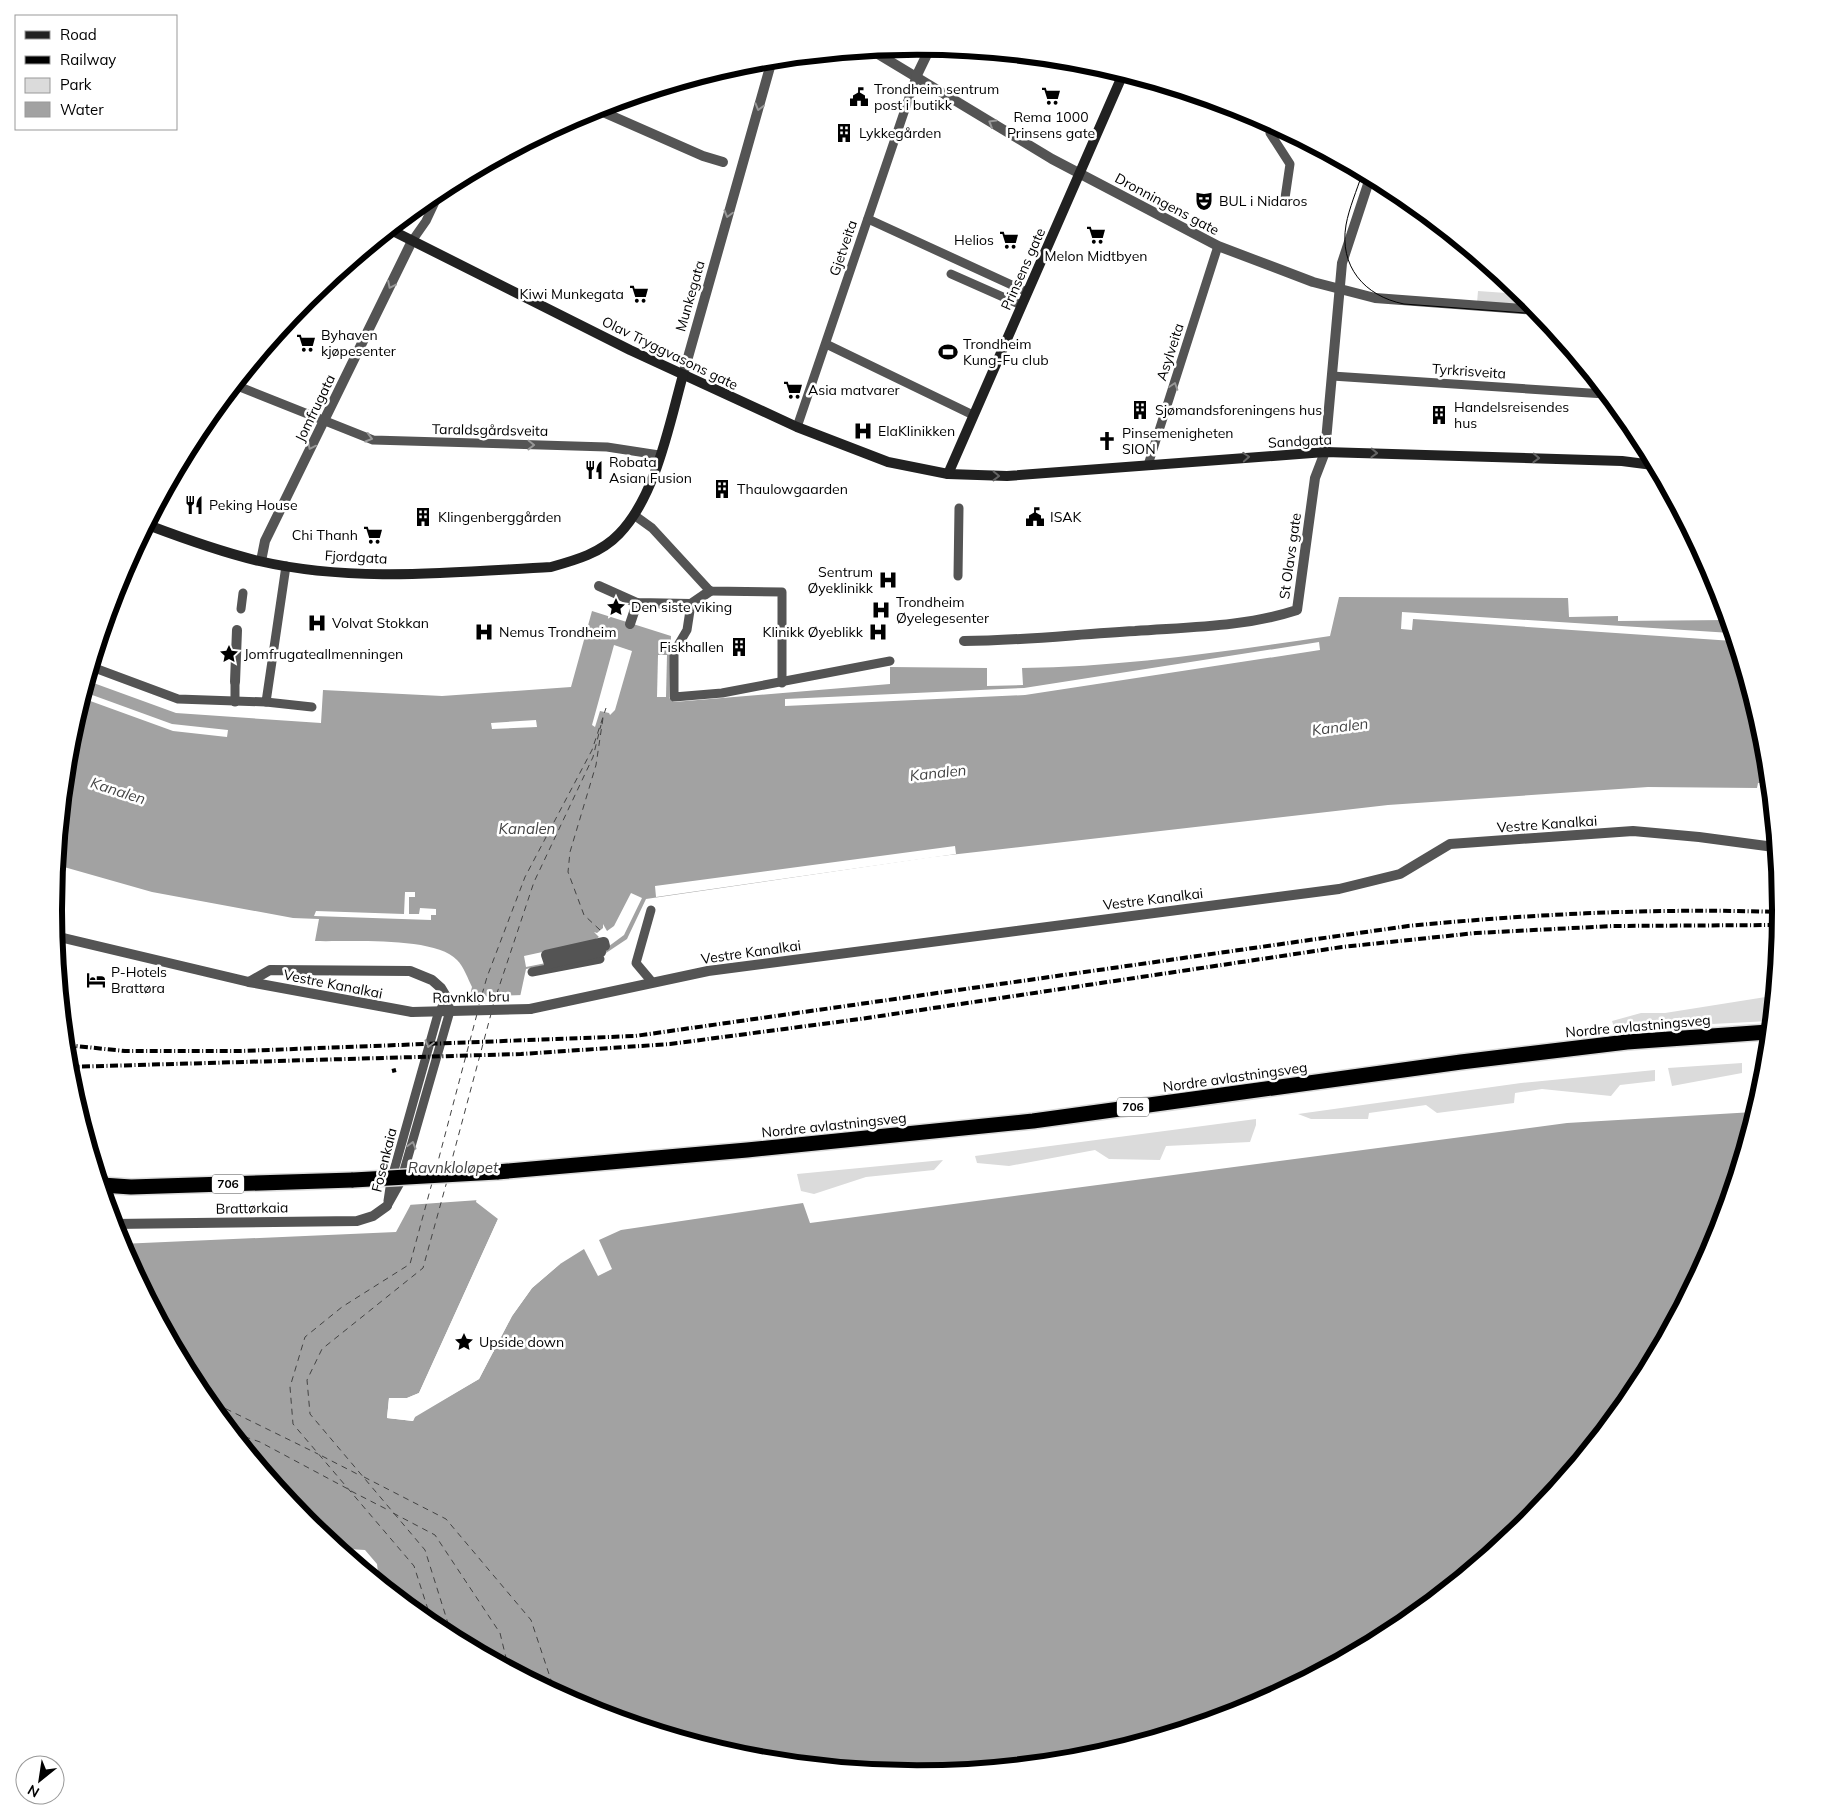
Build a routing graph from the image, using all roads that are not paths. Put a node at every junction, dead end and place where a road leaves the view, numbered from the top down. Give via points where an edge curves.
1 (926, 55) edge
2 (882, 56) edge
3 (770, 68) edge
4 (916, 77) junction
5 (1120, 80) edge
6 (606, 113) edge
7 (1270, 132) edge
8 (723, 162) dead end
9 (1080, 173) junction
10 (1368, 184) edge
11 (1285, 198) dead end
12 (434, 204) edge
13 (868, 219) junction
14 (396, 232) edge
15 (412, 241) junction
16 (1218, 246) junction
17 (951, 274) dead end
18 (1339, 290) junction
19 (1028, 292) junction
20 (1021, 306) junction
21 (1525, 309) edge
22 (826, 344) junction
23 (683, 375) junction
24 (1332, 376) junction
25 (240, 387) edge
26 (1597, 394) edge
27 (973, 415) junction
28 (324, 421) junction
29 (797, 427) junction
30 (1325, 452) junction
31 (659, 455) junction
32 (1645, 464) edge
33 (1148, 465) junction
34 (948, 474) junction
35 (959, 508) dead end
36 (634, 515) junction
37 (153, 527) edge
38 (260, 561) junction
39 (570, 562) joint
40 (286, 566) junction
41 (958, 576) dead end
42 (599, 586) dead end
43 (710, 590) junction
44 (243, 593) dead end
45 (637, 603) junction
46 (691, 604) junction
47 (241, 608) dead end
48 (630, 624) dead end
49 (237, 630) dead end
50 (964, 641) dead end
51 (890, 661) dead end
52 (97, 669) edge
53 (782, 683) junction
54 (235, 684) joint
55 (235, 702) junction
56 (266, 702) junction
57 (312, 707) dead end
58 (1769, 846) edge
59 (651, 910) dead end
60 (62, 938) edge
61 (604, 942) joint
62 (600, 958) dead end
63 (532, 972) dead end
64 (249, 982) junction
65 (652, 982) junction
66 (447, 998) joint
67 (530, 1009) joint
68 (412, 1012) joint
69 (1762, 1032) edge
70 (107, 1185) edge
71 (387, 1206) joint
72 (122, 1224) edge

1 - 4 street
2 - 4 street, Dronningens gate
3 -> 23 street, Munkegata
9 -> 4 street, Dronningens gate
4 - 13 lane, Gjetveita
5 - 9 main road, Prinsens gate
6 - 8 street
7 - 11 lane via 1290,164
9 - 16 street, Dronningens gate
9 - 19 main road, Prinsens gate
10 - 18 street, St Olavs gate via 1342,263
12 - 15 lane, Jomfrugata
13 - 19 lane
13 - 22 lane, Gjetveita
14 - 15 main road, Olav Tryggvasons gate
15 - 23 main road, Olav Tryggvasons gate
15 -> 28 street, Jomfrugata
16 - 18 street, Dronningens gate
33 -> 16 lane, Asylveita
17 - 20 lane
18 - 21 street, Dronningens gate via 1375,298
18 - 24 street, St Olavs gate
19 - 20 main road, Prinsens gate
20 - 27 main road, Prinsens gate
22 - 27 lane
22 - 29 lane, Gjetveita
23 - 29 main road, Olav Tryggvasons gate
23 - 31 main road, Munkegata
24 - 26 lane, Tyrkrisveita
24 - 30 street, St Olavs gate
25 - 28 lane, Taraldsgårdsveita
27 - 34 main road, Prinsens gate
28 -> 31 lane, Taraldsgårdsveita via 373,440 607,446
28 -> 38 street, Jomfrugata via 265,541
29 - 34 main road, Olav Tryggvasons gate via 888,462
30 -> 32 main road, Sandgata
33 -> 30 main road, Sandgata
30 - 50 street, St Olavs gate via 1315,478 1296,610 1276,617 1208,627 1020,641
31 - 36 main road, Munkegata
34 -> 33 main road, Sandgata via 1007,476
35 - 41 lane
36 - 39 main road, Munkegata via 603,547
36 - 43 lane via 652,528
37 - 38 main road, Fjordgata via 207,548
38 - 40 main road, Fjordgata
39 - 40 main road, Fjordgata via 551,567 434,574
40 - 56 lane
42 - 45 street
43 - 46 street
43 - 53 lane via 782,592
44 - 47 lane
45 - 46 street
45 - 48 street
46 - 53 lane via 687,630 674,652 674,696 722,693
49 - 54 street
51 - 53 lane
52 - 55 lane via 178,699
54 - 55 lane
55 - 56 lane
56 - 57 lane
58 - 65 street, Vestre Kanalkai via 1632,831 1450,844 1400,874 1339,889 708,971
59 - 65 lane via 636,963
60 - 64 street
61 - 61 street via 546,955 549,964 601,952 601,948 552,959 605,946
62 - 63 lane
64 - 66 street, Fosenkaia via 270,970 410,971 432,980
64 - 68 street, Vestre Kanalkai
65 - 67 street, Vestre Kanalkai
66 - 71 lane, Fosenkaia via 450,1011 402,1181
67 - 68 street, Ravnklo bru, bridge
69 - 70 highway, Nordre avlastningsveg / 706, bridge via 1627,1042 1480,1059 1033,1121 747,1150 497,1172 353,1180
71 - 72 street, Brattørkaia via 373,1216 357,1221

